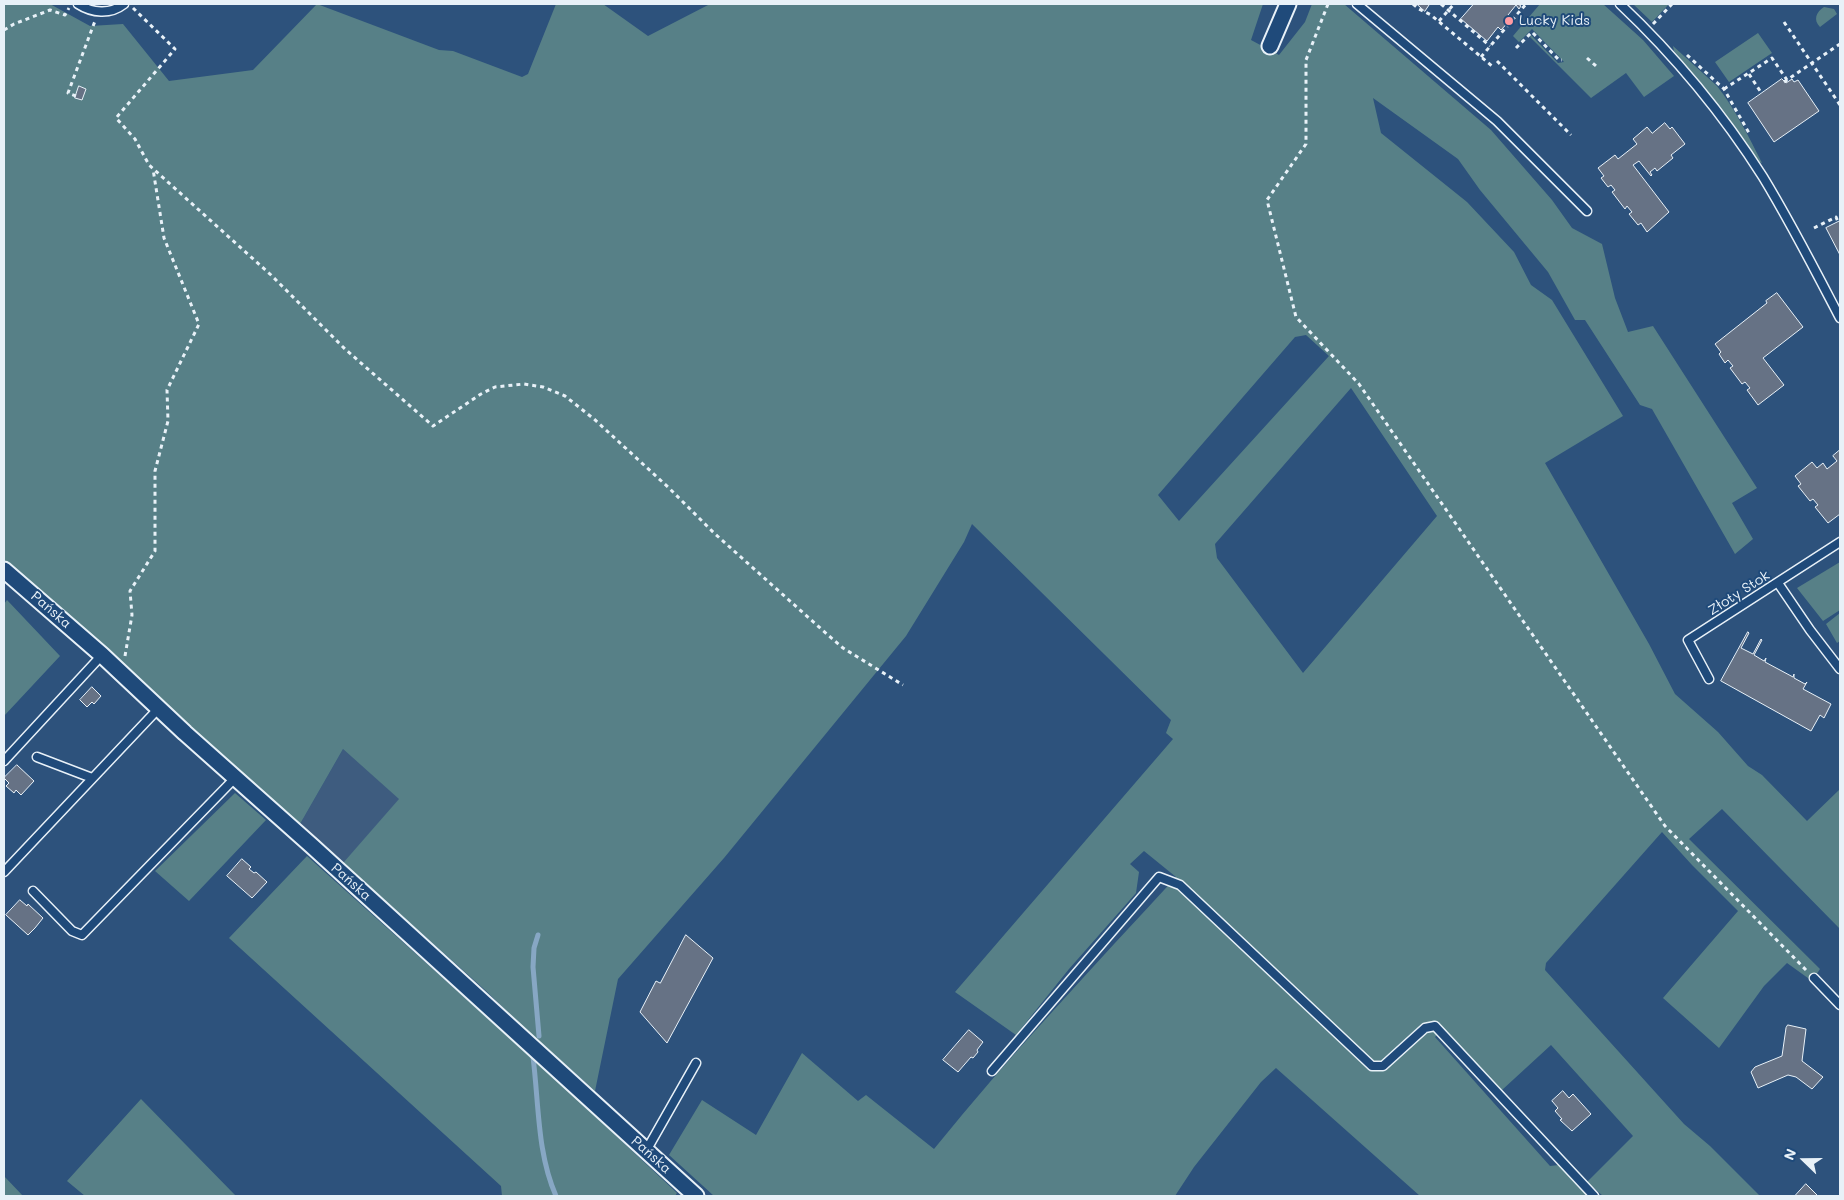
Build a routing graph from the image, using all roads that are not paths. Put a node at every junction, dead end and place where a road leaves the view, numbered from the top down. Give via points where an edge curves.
1 (78, 4) edge
2 (124, 4) edge
3 (1288, 4) edge
4 (1357, 4) edge
5 (1620, 4) edge
6 (1270, 46) dead end
7 (1587, 211) dead end
8 (1840, 318) edge
9 (1840, 542) edge
10 (4, 570) edge
11 (1778, 583) junction
12 (102, 655) junction
13 (1840, 669) edge
14 (1709, 679) dead end
15 (159, 708) junction
16 (37, 757) dead end
17 (4, 761) edge
18 (92, 778) junction
19 (235, 778) junction
20 (4, 872) edge
21 (33, 891) dead end
22 (1814, 978) road end
23 (1840, 1005) edge
24 (696, 1062) dead end
25 (992, 1071) dead end
26 (646, 1150) junction
27 (696, 1196) edge
28 (1594, 1196) edge

1 - 2 lane via 98,11 111,11
3 - 6 street
4 - 7 lane via 1497,121
5 - 8 lane via 1661,44 1709,100 1761,175
9 - 11 lane, Złoty Stok
10 - 12 street, Pańska
11 - 13 lane
11 - 14 lane, Złoty Stok via 1688,640
12 - 15 street, Pańska
12 - 17 lane
15 - 18 lane
15 - 19 street, Pańska
16 - 18 lane
18 - 20 lane
19 - 21 lane via 82,935 72,931
19 - 26 street, Pańska
22 - 23 lane
24 - 26 lane
25 - 28 lane via 1159,877 1180,885 1372,1066 1383,1066 1425,1028 1435,1026
26 - 27 street, Pańska

